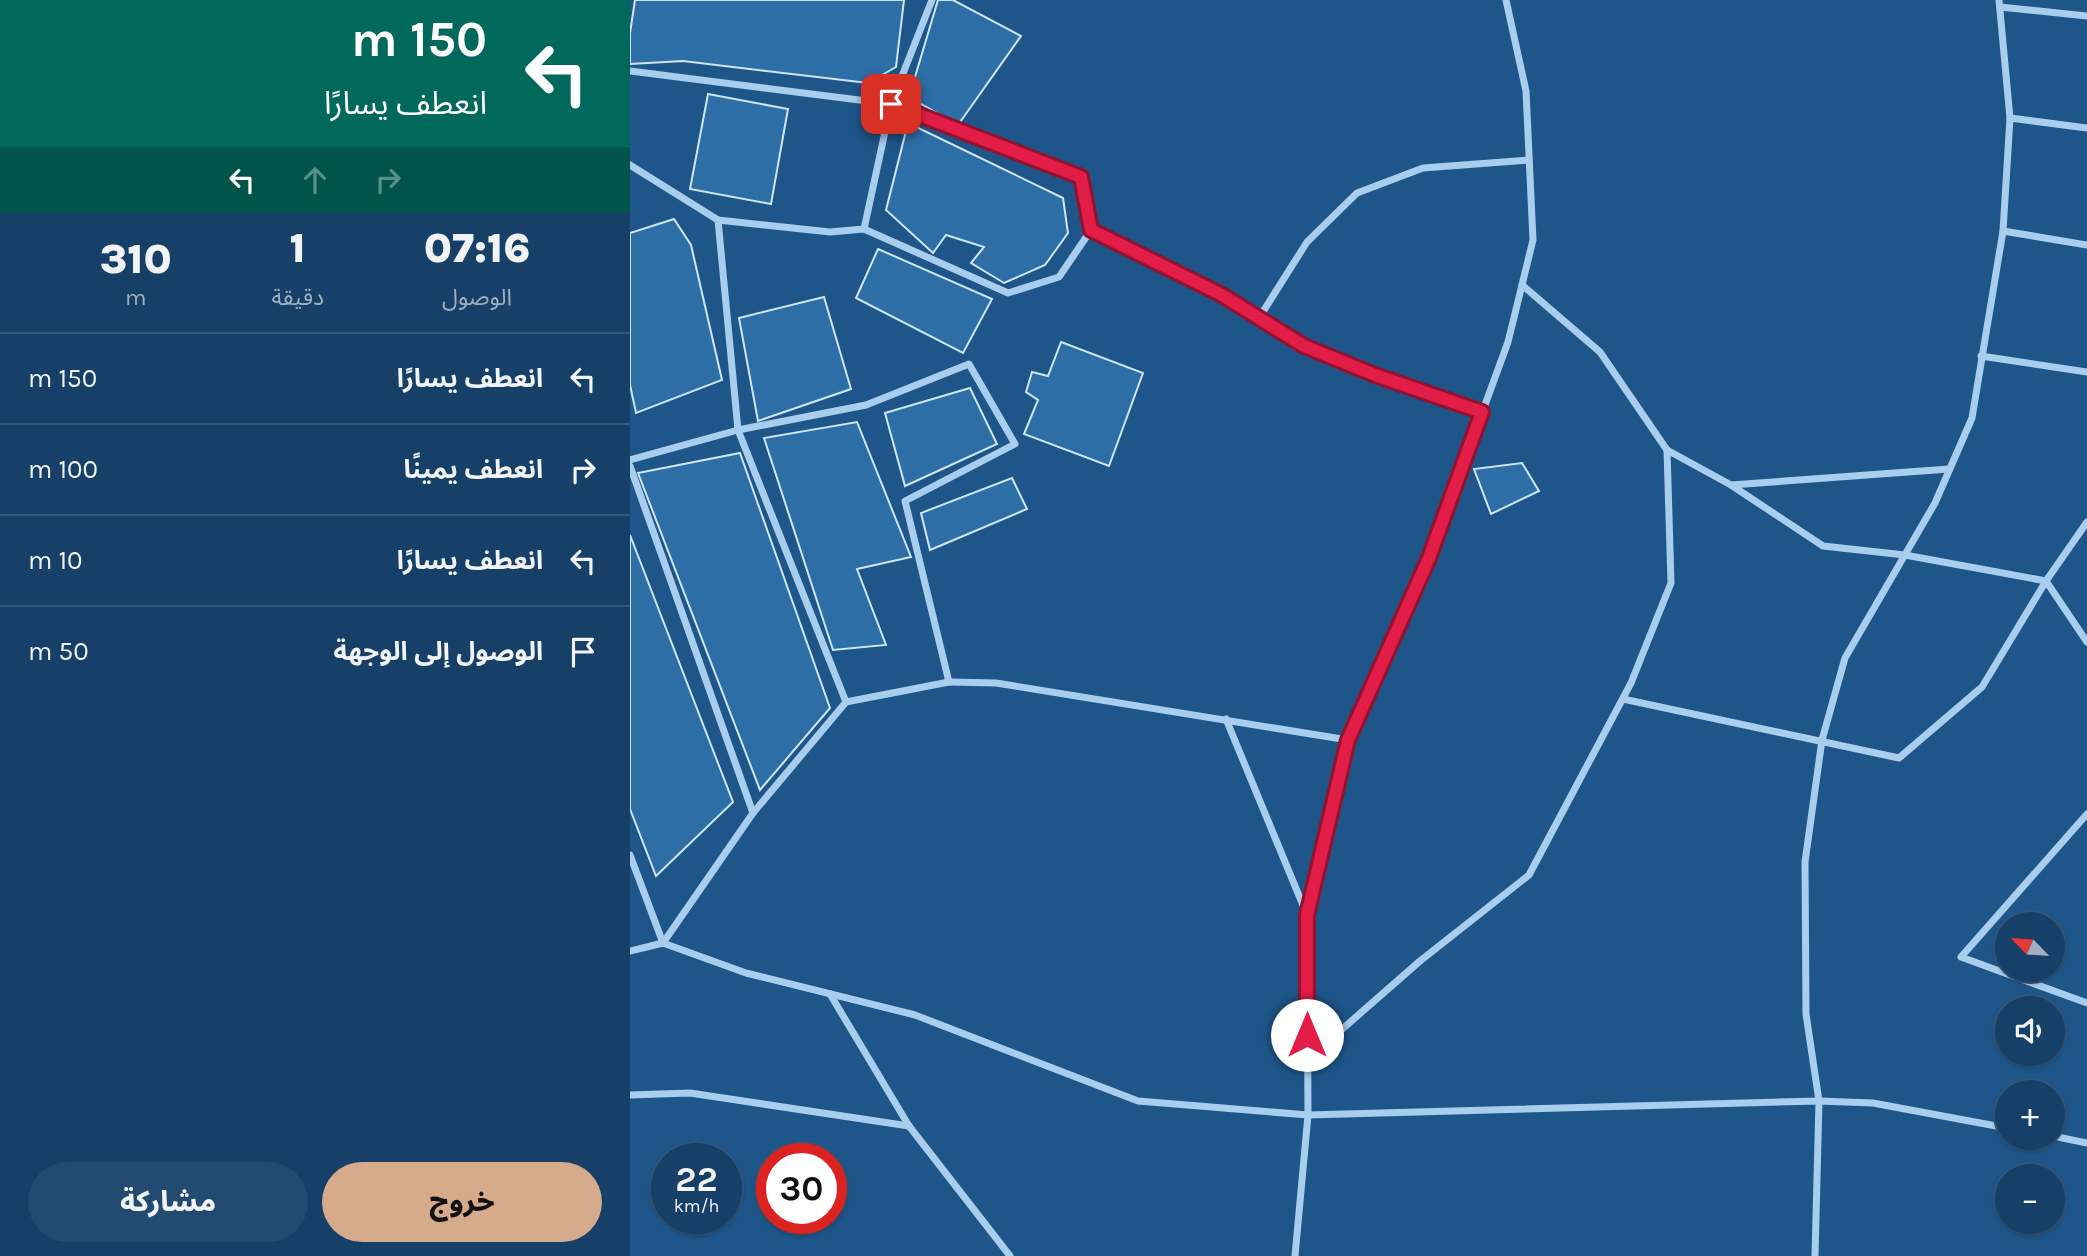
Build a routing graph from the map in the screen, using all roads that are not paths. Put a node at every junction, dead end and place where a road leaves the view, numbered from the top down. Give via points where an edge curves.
1 (932, 0) edge
2 (1506, 0) edge
3 (2000, 4) edge
4 (2087, 16) edge
5 (630, 71) edge
6 (891, 104) junction
7 (2010, 118) junction
8 (2087, 128) edge
9 (1529, 160) junction
10 (630, 165) edge
11 (718, 220) junction
12 (864, 229) junction
13 (1091, 230) junction
14 (2003, 231) junction
15 (2087, 245) edge
16 (1522, 285) junction
17 (1259, 318) junction
18 (1981, 356) junction
19 (2087, 372) edge
20 (1482, 412) junction
21 (738, 430) junction
22 (1667, 450) junction
23 (630, 460) edge
24 (630, 466) edge
25 (1949, 470) junction
26 (1731, 485) junction
27 (2087, 522) edge
28 (1905, 555) junction
29 (2046, 581) junction
30 (2087, 642) edge
31 (949, 682) junction
32 (1623, 699) junction
33 (846, 702) junction
34 (1226, 719) junction
35 (1348, 740) junction
36 (1822, 740) junction
37 (753, 813) junction
38 (2087, 814) edge
39 (630, 855) edge
40 (1307, 915) junction
41 (663, 943) junction
42 (630, 951) edge
43 (830, 994) junction
44 (2087, 1003) edge
45 (1308, 1059) junction
46 (630, 1095) edge
47 (1819, 1101) junction
48 (1308, 1115) junction
49 (909, 1126) junction
50 (1995, 1126) edge
51 (2065, 1138) edge
52 (2087, 1143) edge
53 (1010, 1256) edge
54 (1294, 1256) edge
55 (1815, 1256) edge

1 - 6 street
2 - 9 street via 1526,91
3 - 4 street
3 - 7 street
5 - 6 street
6 - 12 street
6 - 13 street via 1081,177
7 - 8 street
7 - 14 street
9 - 16 street via 1533,240
9 - 17 street via 1423,168 1357,193 1307,242
10 - 11 street
11 - 12 street via 830,232
11 - 21 street
12 - 13 street via 1007,293 1059,277
13 - 17 street
14 - 15 street
14 - 18 street
16 - 20 street via 1508,342
16 - 22 street via 1600,352
17 - 20 street via 1304,346
18 - 19 street
18 - 25 street via 1972,418
20 - 35 street via 1429,558
21 - 23 street
21 - 31 street via 866,405 969,364 1015,444 905,501
21 - 33 street
22 - 26 street
22 - 32 street via 1671,583
24 - 37 street
25 - 26 street
25 - 28 street
26 - 28 street via 1823,546
27 - 29 street
28 - 29 street
28 - 36 street via 1845,658
29 - 30 street
29 - 36 street via 1982,687 1899,758
31 - 33 street
31 - 34 street via 996,682
32 - 36 street
32 - 45 street via 1529,875 1420,961
33 - 37 street
34 - 35 street
34 - 40 street
35 - 40 street
36 - 47 street via 1805,862 1806,1014
37 - 41 street
38 - 44 street via 1961,957
39 - 41 street
40 - 45 street
41 - 42 street
41 - 43 street via 746,974
43 - 48 street via 915,1015 1138,1101
43 - 49 street
45 - 48 street
46 - 49 street via 690,1093
47 - 48 street
47 - 50 street via 1873,1103
47 - 55 street
48 - 54 street
49 - 53 street
51 - 52 street

